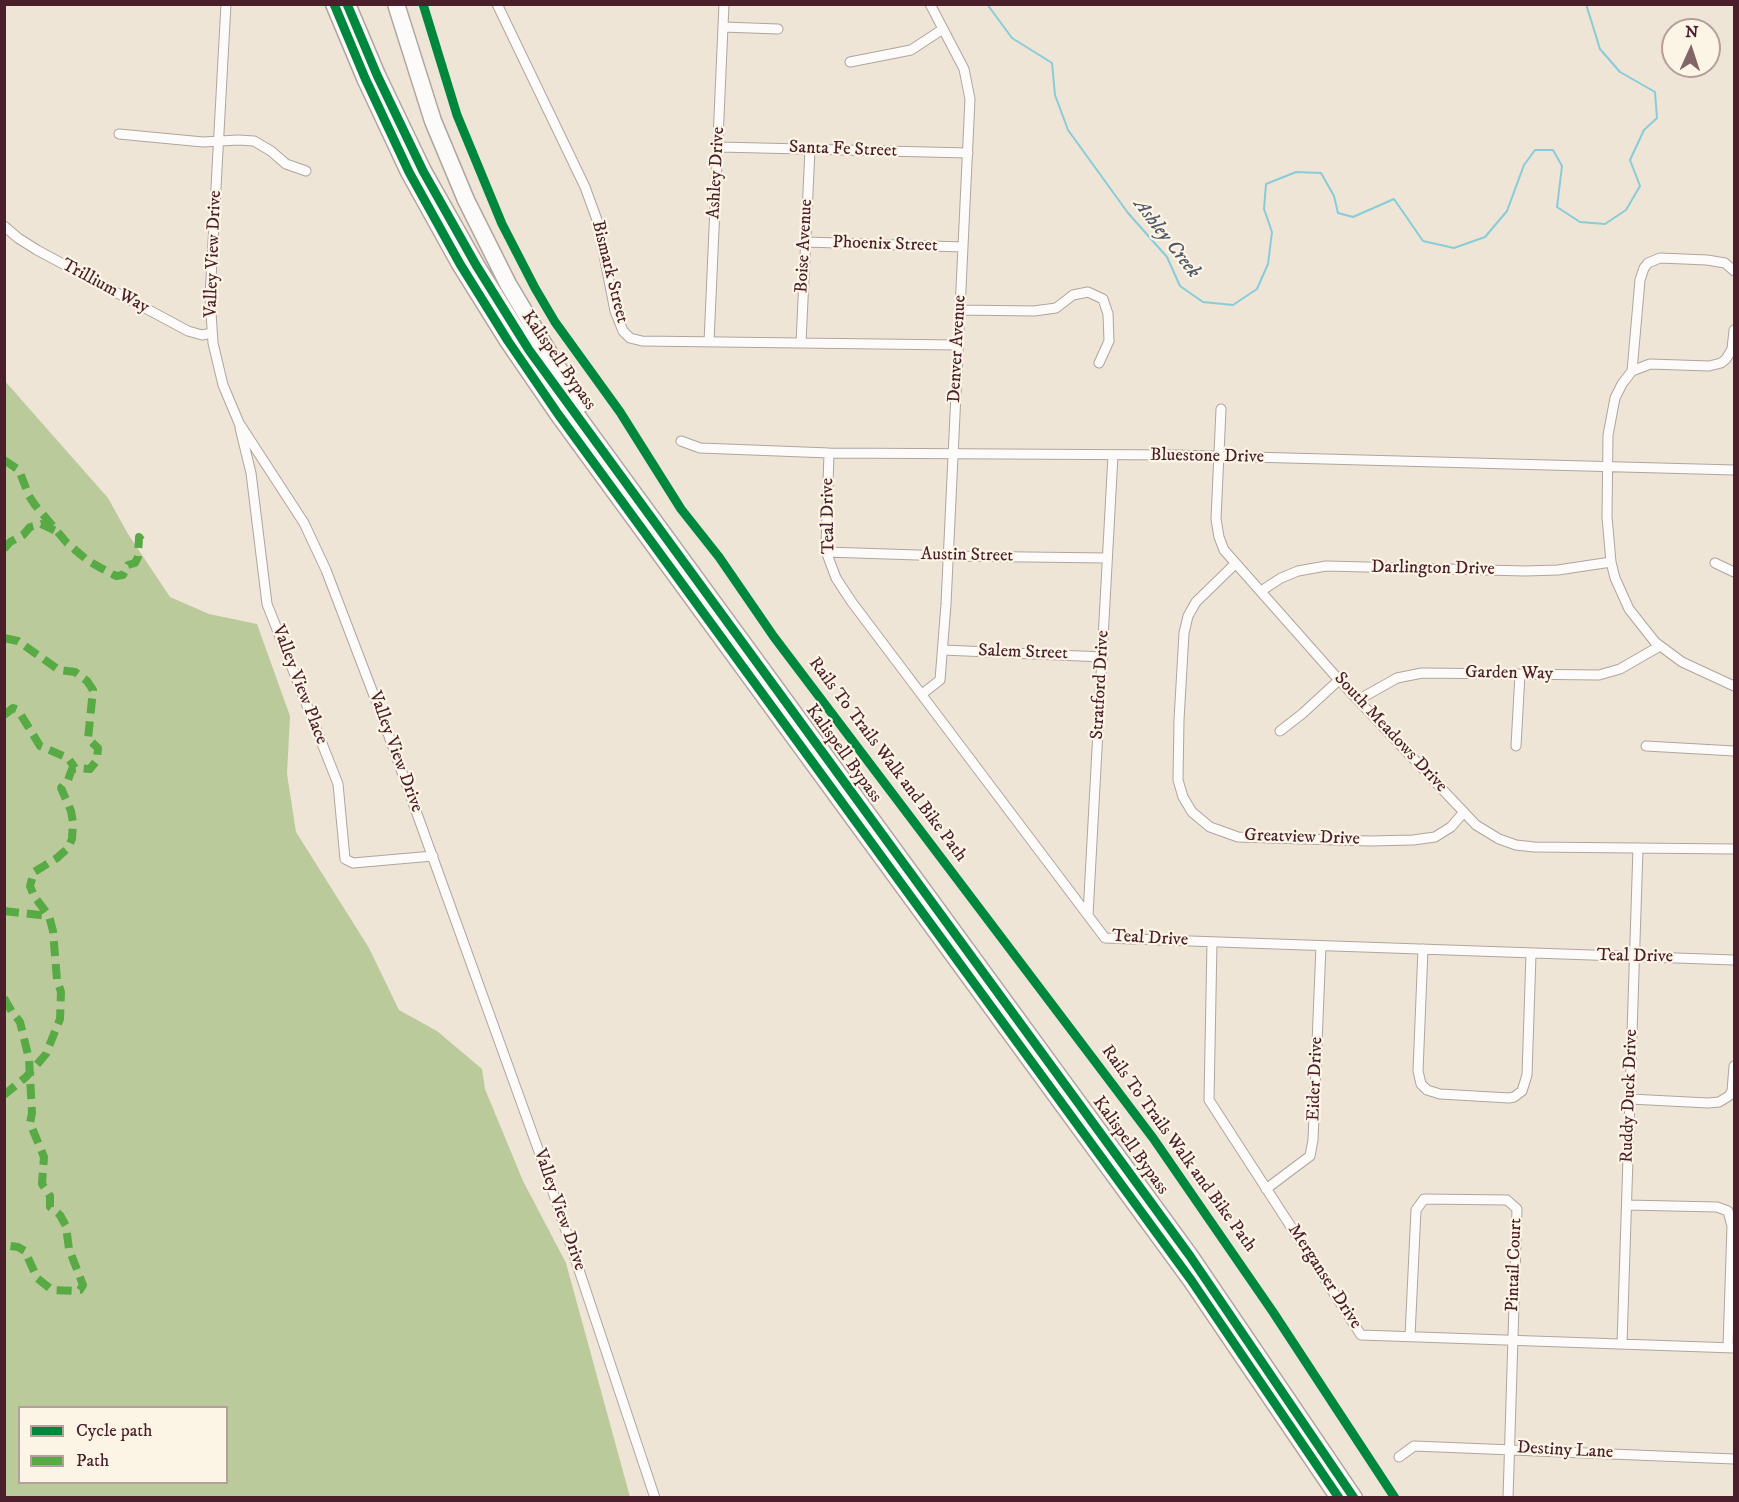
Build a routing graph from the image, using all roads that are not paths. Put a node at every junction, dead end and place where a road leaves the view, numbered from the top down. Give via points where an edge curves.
1 (226, 4) edge
2 (334, 4) edge
3 (347, 4) edge
4 (396, 4) edge
5 (496, 4) edge
6 (724, 4) edge
7 (930, 4) edge
8 (723, 27) junction
9 (778, 29) dead end
10 (943, 29) junction
11 (850, 62) dead end
12 (119, 134) dead end
13 (218, 142) junction
14 (718, 147) junction
15 (810, 149) junction
16 (968, 153) junction
17 (306, 171) dead end
18 (4, 226) edge
19 (806, 243) junction
20 (963, 247) junction
21 (1734, 271) edge
22 (960, 310) junction
23 (1734, 330) edge
24 (212, 333) junction
25 (709, 342) junction
26 (801, 343) junction
27 (958, 345) junction
28 (1099, 363) dead end
29 (1632, 371) junction
30 (1221, 409) dead end
31 (239, 423) junction
32 (681, 441) dead end
33 (829, 453) junction
34 (953, 453) junction
35 (1113, 455) junction
36 (1219, 456) junction
37 (1608, 466) junction
38 (1734, 470) edge
39 (617, 472) junction
40 (826, 552) junction
41 (948, 556) junction
42 (1107, 558) junction
43 (1611, 562) junction
44 (1715, 562) dead end
45 (1235, 564) junction
46 (1734, 572) edge
47 (1261, 591) junction
48 (1660, 646) junction
49 (942, 650) junction
50 (1103, 657) junction
51 (1520, 674) junction
52 (1339, 680) junction
53 (1734, 686) edge
54 (922, 693) junction
55 (1358, 700) junction
56 (1280, 731) dead end
57 (1516, 746) dead end
58 (1646, 746) dead end
59 (1734, 751) edge
60 (1464, 812) junction
61 (1638, 848) junction
62 (1734, 849) edge
63 (433, 856) junction
64 (1088, 915) junction
65 (1212, 942) junction
66 (1321, 946) junction
67 (1423, 949) junction
68 (1531, 954) junction
69 (1634, 957) junction
70 (1734, 960) edge
71 (1734, 1066) edge
72 (1630, 1099) junction
73 (1266, 1189) junction
74 (1627, 1205) junction
75 (1410, 1336) junction
76 (1512, 1341) junction
77 (1622, 1344) junction
78 (1731, 1347) edge
79 (1509, 1449) junction
80 (1399, 1457) dead end
81 (1734, 1459) edge
82 (656, 1497) edge
83 (1339, 1497) edge
84 (1354, 1497) edge
85 (1508, 1497) edge

1 - 13 street, Valley View Drive
2 - 83 highway, Kalispell Bypass via 364,78 410,172 460,264 508,340 558,414 1191,1280
3 - 39 highway, Kalispell Bypass via 392,107 457,233 529,350
4 - 39 highway via 436,130 475,220 512,292
5 - 25 street, Bismark Street via 585,187 597,220 615,311 623,331 630,338 642,340
6 - 8 street, Ashley Drive
7 - 10 street, Denver Avenue
8 - 9 street
8 - 14 street, Ashley Drive
10 - 11 street via 911,50
10 - 16 street, Denver Avenue via 967,79
12 - 13 street
13 - 17 street via 254,141 286,164
13 - 24 street, Valley View Drive via 210,281
14 - 15 street, Santa Fe Street
14 - 25 street, Ashley Drive
15 - 16 street, Santa Fe Street
15 - 19 street, Boise Avenue
16 - 20 street, Denver Avenue
18 - 24 street, Trillium Way via 37,250 188,331
19 - 20 street, Phoenix Street
19 - 26 street, Boise Avenue
20 - 22 street, Denver Avenue
21 - 29 street via 1725,263 1707,260 1660,258 1648,263 1640,280
22 - 27 street, Denver Avenue
22 - 28 street via 1056,308 1073,295 1088,292 1103,299 1108,314 1110,341
23 - 29 street via 1732,349 1721,363 1650,364
24 - 31 street, Valley View Drive via 223,386
25 - 26 street, Bismark Street
26 - 27 street, Bismark Street
27 - 34 street, Denver Avenue
29 - 37 street via 1612,406
30 - 36 street, South Meadows Drive
31 - 63 street, Valley View Drive via 300,516 326,570
31 - 63 street, Valley View Place via 251,473 267,604 338,784 345,859 353,863
32 - 33 street, Bluestone Drive via 700,448
33 - 34 street, Bluestone Drive
33 - 40 street, Teal Drive
34 - 35 street, Bluestone Drive
34 - 41 street, Denver Avenue
35 - 36 street, Bluestone Drive
35 - 42 street, Stratford Drive
36 - 37 street, Bluestone Drive
36 - 45 street, South Meadows Drive via 1217,531
37 - 38 street, Bluestone Drive
37 - 43 street
39 - 84 highway, Kalispell Bypass via 1190,1256
40 - 41 street, Austin Street
40 - 54 street, Teal Drive via 842,589
41 - 42 street, Austin Street
41 - 49 street, Denver Avenue
42 - 50 street, Stratford Drive
43 - 47 street, Darlington Drive via 1525,571 1326,566 1298,571
43 - 48 street via 1629,609
44 - 46 street
45 - 47 street, South Meadows Drive
45 - 60 street, Greatview Drive via 1196,602 1184,633 1178,780 1192,812 1210,827 1238,837 1370,841 1435,837
47 - 52 street, South Meadows Drive
48 - 51 street, Garden Way via 1620,669 1599,675
48 - 53 street via 1697,670
49 - 50 street, Salem Street
49 - 54 street, Denver Avenue via 940,680
50 - 64 street, Stratford Drive
51 - 55 street, Garden Way via 1413,674 1397,678
51 - 57 street
52 - 55 street, South Meadows Drive
52 - 56 street
54 - 64 street, Teal Drive
55 - 60 street, South Meadows Drive
58 - 59 street
60 - 61 street, South Meadows Drive via 1491,835 1516,845
61 - 62 street, South Meadows Drive
61 - 69 street, Ruddy Duck Drive
63 - 82 street, Valley View Drive
64 - 65 street, Teal Drive via 1105,938
65 - 66 street, Teal Drive
65 - 73 street, Merganser Drive via 1209,1100
66 - 67 street, Teal Drive
66 - 73 street, Eider Drive via 1311,1156
67 - 68 street, Teal Drive
67 - 68 street via 1418,1071 1421,1084 1440,1094 1509,1098 1522,1091 1527,1076
68 - 69 street, Teal Drive
69 - 70 street, Teal Drive
69 - 72 street, Ruddy Duck Drive
71 - 72 street via 1732,1091 1719,1102
72 - 74 street, Ruddy Duck Drive
73 - 75 street, Merganser Drive via 1361,1335
74 - 77 street, Ruddy Duck Drive
74 - 78 street via 1717,1207 1728,1211 1732,1226
75 - 76 street, Merganser Drive
75 - 76 street, Pintail Court via 1416,1210 1424,1200 1507,1200 1517,1209
76 - 77 street, Merganser Drive
76 - 79 street
77 - 78 street, Merganser Drive
79 - 80 street, Destiny Lane via 1414,1446
79 - 81 street, Destiny Lane
79 - 85 street

